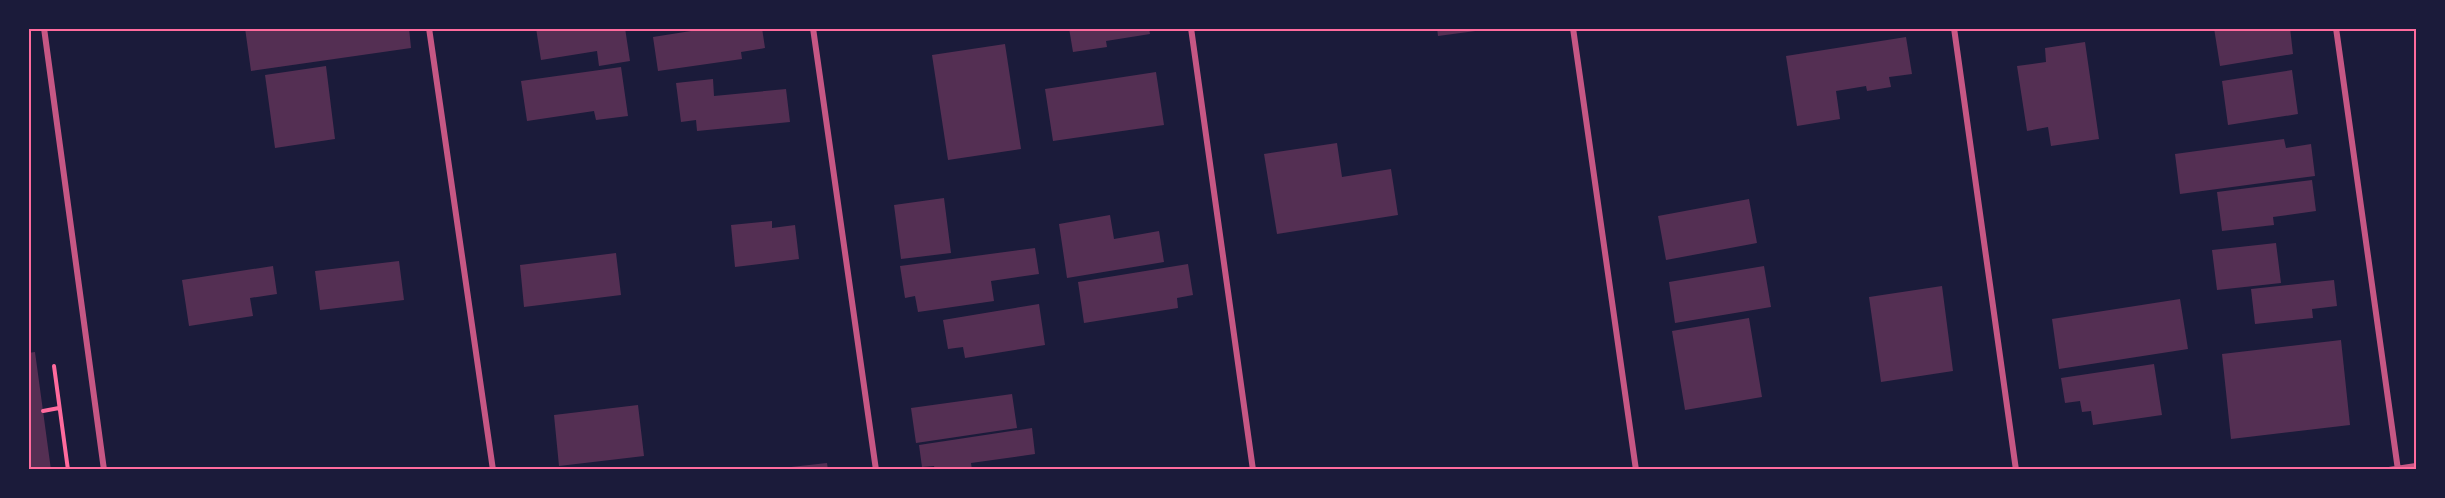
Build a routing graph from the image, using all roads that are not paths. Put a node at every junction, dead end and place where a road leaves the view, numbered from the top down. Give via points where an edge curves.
1 (44, 28) edge
2 (429, 28) edge
3 (813, 28) edge
4 (1191, 28) edge
5 (1574, 28) edge
6 (1954, 28) edge
7 (2336, 28) edge
8 (2416, 466) edge
9 (2398, 469) edge
10 (104, 470) edge
11 (493, 470) edge
12 (876, 470) edge
13 (1253, 470) edge
14 (1636, 470) edge
15 (2016, 470) edge
16 (2389, 470) edge

1 - 10 street
2 - 11 street
3 - 12 street
4 - 13 street
5 - 14 street
6 - 15 street
7 - 9 street
8 - 9 street
9 - 16 street

